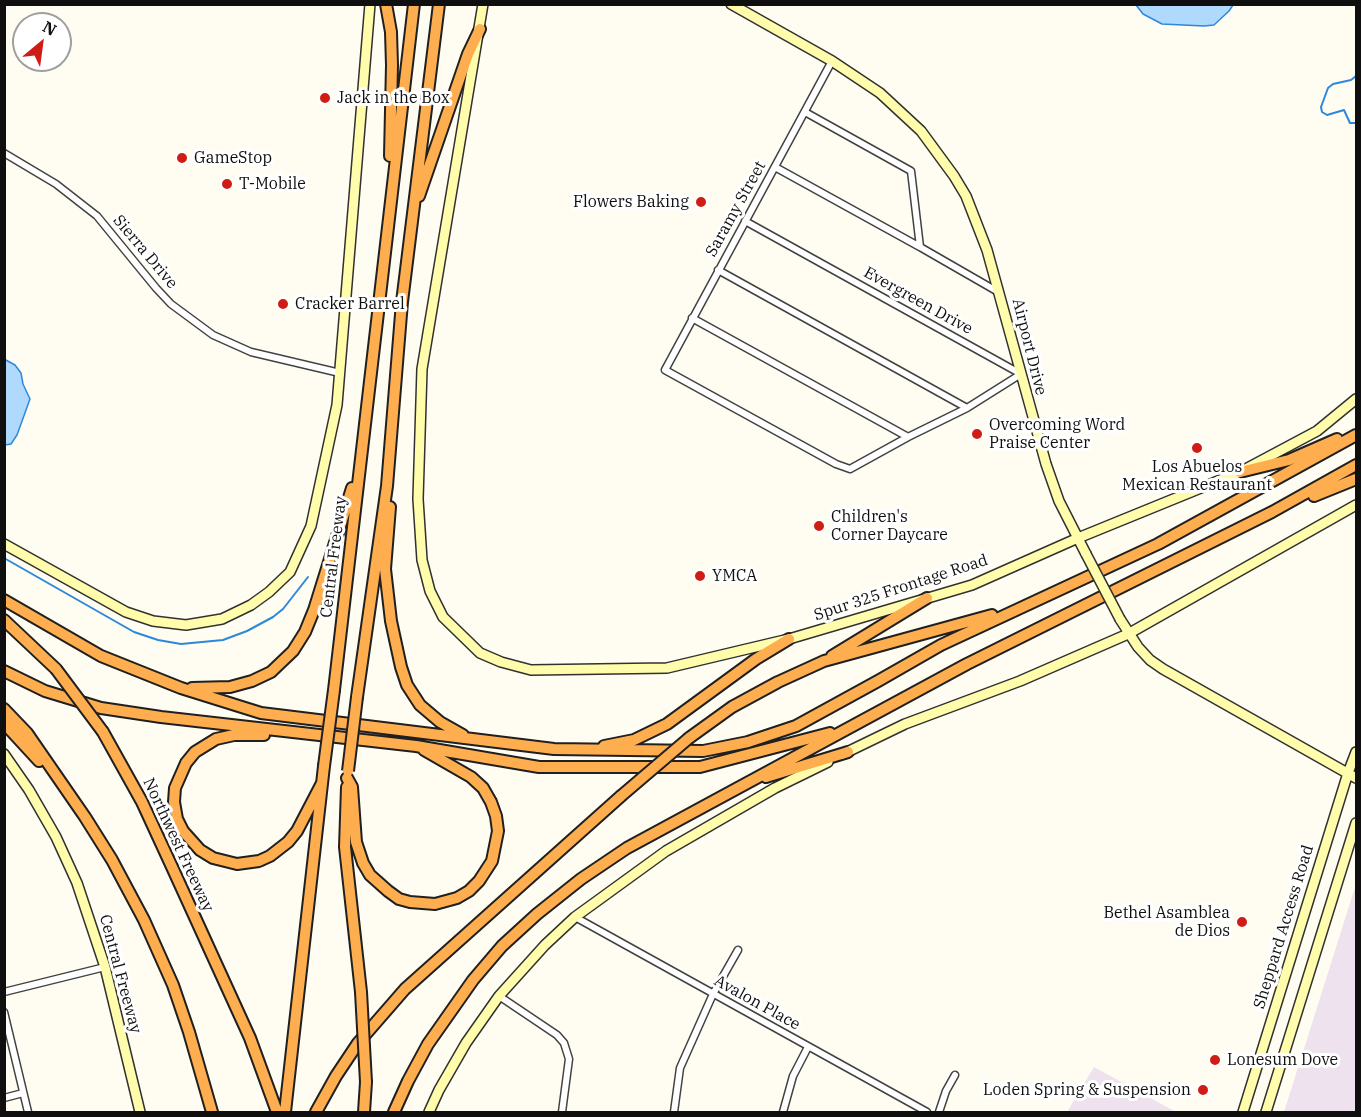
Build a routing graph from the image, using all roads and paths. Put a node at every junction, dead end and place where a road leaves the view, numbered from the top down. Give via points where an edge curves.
1 (370, 4) edge
2 (386, 4) edge
3 (414, 4) edge
4 (439, 4) edge
5 (483, 4) edge
6 (731, 4) edge
7 (480, 28) junction
8 (832, 61) junction
9 (805, 112) junction
10 (4, 153) edge
11 (775, 167) junction
12 (390, 207) junction
13 (412, 216) junction
14 (745, 221) junction
15 (920, 247) junction
16 (718, 270) junction
17 (1000, 293) junction
18 (692, 318) junction
19 (340, 373) junction
20 (1021, 374) junction
21 (1356, 399) edge
22 (967, 408) junction
23 (1356, 430) edge
24 (1356, 435) edge
25 (908, 437) junction
26 (1356, 465) edge
27 (359, 468) junction
28 (1240, 472) junction
29 (1356, 479) edge
30 (387, 486) junction
31 (1356, 505) edge
32 (1272, 512) junction
33 (1078, 538) junction
34 (4, 544) edge
35 (927, 598) junction
36 (4, 600) edge
37 (1021, 608) junction
38 (4, 620) edge
39 (1128, 634) junction
40 (789, 639) junction
41 (824, 661) junction
42 (4, 671) edge
43 (181, 688) junction
44 (4, 709) edge
45 (4, 723) edge
46 (851, 727) junction
47 (293, 733) junction
48 (469, 738) junction
49 (416, 746) junction
50 (582, 751) junction
51 (848, 752) junction
52 (1356, 752) edge
53 (4, 754) edge
54 (8, 766) edge
55 (347, 775) junction
56 (1352, 776) edge
57 (322, 783) junction
58 (740, 786) junction
59 (85, 817) junction
60 (1356, 823) edge
61 (575, 917) junction
62 (738, 950) dead end
63 (105, 967) junction
64 (4, 992) edge
65 (713, 994) junction
66 (499, 996) junction
67 (4, 1012) edge
68 (808, 1047) junction
69 (955, 1075) dead end
70 (23, 1093) junction
71 (4, 1098) edge
72 (28, 1113) edge
73 (140, 1113) edge
74 (212, 1113) edge
75 (277, 1113) edge
76 (285, 1113) edge
77 (316, 1113) edge
78 (364, 1113) edge
79 (394, 1113) edge
80 (429, 1113) edge
81 (562, 1113) edge
82 (674, 1113) edge
83 (783, 1113) edge
84 (927, 1113) edge
85 (939, 1113) edge
86 (1243, 1113) edge
87 (1266, 1113) edge

1 - 19 main road, Central Freeway
2 - 12 highway via 392,65
3 - 12 highway, Central Freeway
4 - 13 highway
5 - 7 main road
6 - 8 main road, Airport Drive
7 - 13 highway
7 - 40 main road, Spur 325 Frontage Road via 422,369 422,560 430,591 443,617 480,653 531,670 667,668
8 - 9 street, Saramy Street
8 - 17 main road, Airport Drive via 887,99 938,153 966,196
9 - 11 street, Saramy Street
9 - 15 street via 910,171
10 - 19 street, Sierra Drive via 56,184 97,216 171,304 213,336 251,352
11 - 14 street, Saramy Street
11 - 15 street
12 - 27 highway, Central Freeway
13 - 30 highway
14 - 16 street, Saramy Street
14 - 20 street, Evergreen Drive
15 - 17 street
16 - 18 street, Saramy Street
16 - 22 street
17 - 20 main road, Airport Drive
18 - 25 street
18 - 25 street, Saramy Street via 664,370 850,469
19 - 34 main road, Central Freeway via 337,405 311,526 290,572 250,605 222,619 186,625 153,621 126,612
20 - 22 street
20 - 33 main road, Airport Drive via 1039,444 1059,501
21 - 28 main road, Spur 325 Frontage Road via 1317,431
22 - 25 street
23 - 28 highway via 1289,460
24 - 37 highway via 1158,543
26 - 32 highway
27 - 43 highway via 316,604 293,651 271,672 252,681 230,687
27 - 57 highway, Central Freeway, bridge
28 - 33 main road, Spur 325 Frontage Road
29 - 32 highway
30 - 48 highway via 390,508 385,569 401,667 420,705
30 - 55 highway, bridge
31 - 39 main road
32 - 46 highway
33 - 35 main road, Spur 325 Frontage Road via 972,585
33 - 39 main road, Airport Drive, bridge
35 - 40 main road, Spur 325 Frontage Road
35 - 41 highway
36 - 43 highway via 101,656
37 - 41 highway
37 - 50 highway via 941,645 796,726 748,742 703,751
38 - 75 highway, Northwest Freeway, bridge via 56,669 103,732 142,802 264,1074
39 - 51 main road via 1020,681 905,724
39 - 56 main road, Airport Drive via 1163,669
40 - 50 highway via 667,724 634,740
41 - 77 highway, bridge via 732,707 621,796 405,989 358,1043
42 - 47 highway via 45,691 101,708
43 - 48 highway via 261,713
44 - 59 highway via 27,733
45 - 59 highway
46 - 49 highway via 700,767 539,767
46 - 58 highway
47 - 49 highway
47 - 57 highway via 234,735 216,739 195,752 175,788 177,819 183,831 213,858 237,864 259,861 293,836
48 - 50 highway
49 - 55 highway via 471,777 483,788 496,816 497,846 492,861 479,881 457,898 435,904 410,902 399,899 370,875 356,842 352,787
51 - 58 highway
51 - 61 main road via 775,788 666,851
52 - 56 main road, Sheppard Access Road
53 - 54 main road, Central Freeway
54 - 63 main road, Central Freeway via 56,837 80,892
55 - 78 highway, bridge via 345,847 361,992
56 - 86 main road, Sheppard Access Road
57 - 76 highway, Central Freeway
58 - 79 highway via 627,848 581,879 511,938 473,980 434,1036
59 - 74 highway via 144,920 173,986
60 - 87 main road
61 - 65 street, Avalon Place
61 - 66 main road
62 - 65 street
63 - 64 street
63 - 73 main road, Central Freeway
65 - 68 street, Avalon Place
65 - 82 street via 680,1068
66 - 80 main road via 466,1043
66 - 81 street via 564,1043 569,1059
67 - 70 street
68 - 83 street via 793,1076
68 - 84 street, Avalon Place
69 - 85 street
70 - 71 street
70 - 72 street

